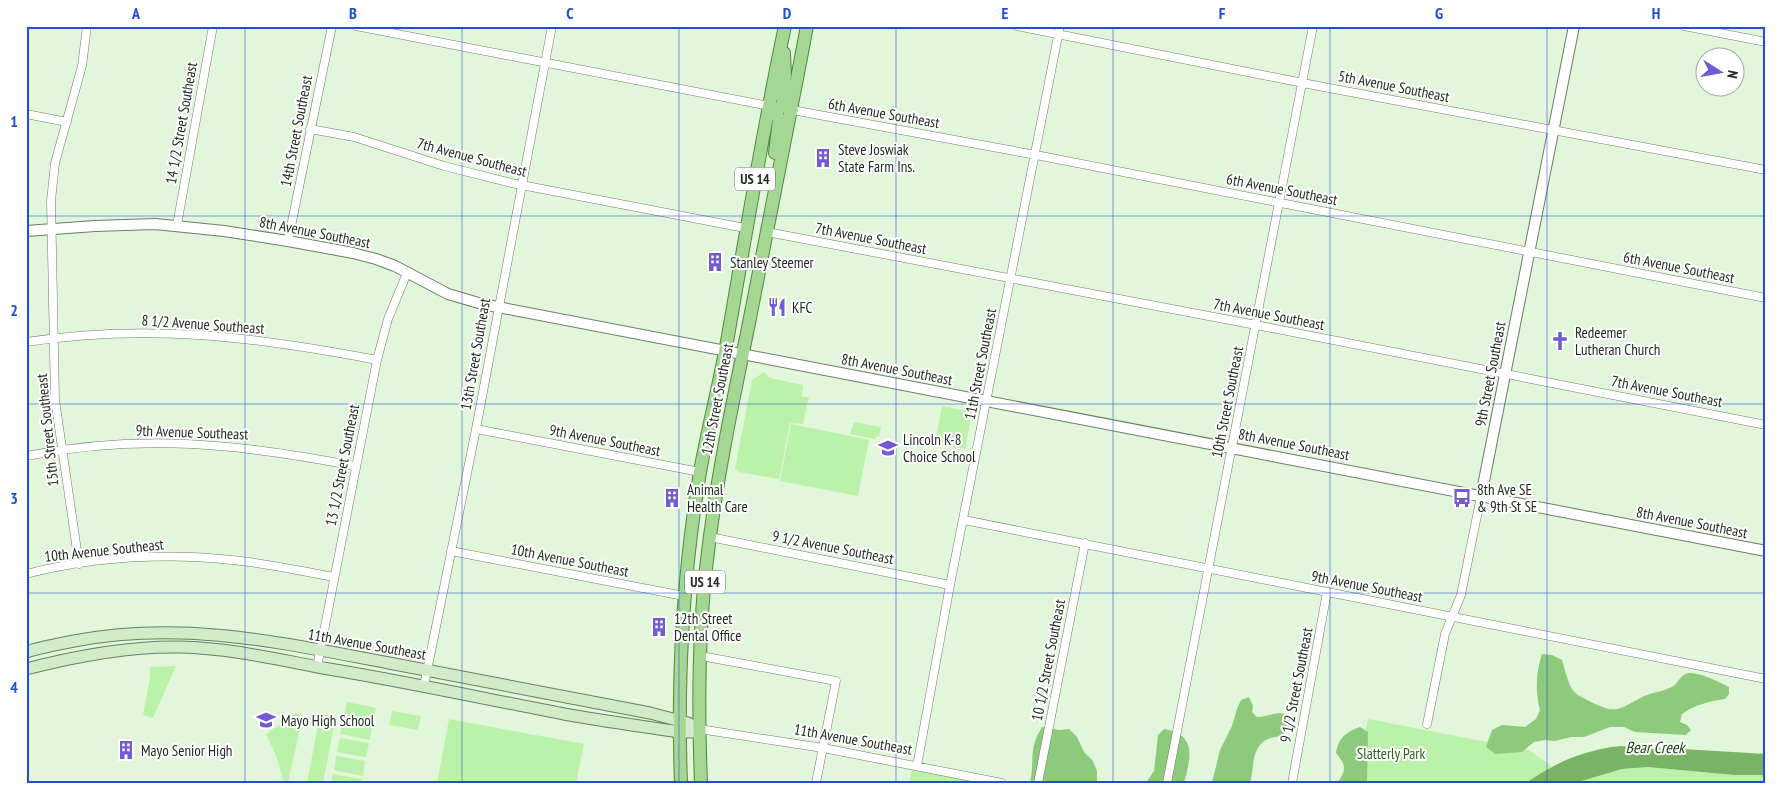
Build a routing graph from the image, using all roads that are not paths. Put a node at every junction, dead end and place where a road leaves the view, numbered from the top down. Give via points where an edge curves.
1 (87, 26) edge
2 (213, 26) edge
3 (332, 26) edge
4 (356, 26) edge
5 (552, 26) edge
6 (785, 26) edge
7 (807, 26) edge
8 (1017, 26) edge
9 (1313, 26) edge
10 (1574, 26) edge
11 (1684, 26) edge
12 (1060, 30) edge
13 (782, 40) junction
14 (1766, 42) edge
15 (545, 63) junction
16 (1302, 83) junction
17 (769, 106) junction
18 (792, 110) junction
19 (26, 114) edge
20 (67, 122) junction
21 (310, 129) junction
22 (1553, 131) junction
23 (1036, 155) junction
24 (1766, 170) edge
25 (779, 177) junction
26 (521, 185) junction
27 (1278, 202) junction
28 (177, 226) junction
29 (51, 228) junction
30 (745, 228) junction
31 (26, 231) edge
32 (767, 232) junction
33 (288, 241) junction
34 (1529, 252) junction
35 (407, 273) junction
36 (1012, 279) junction
37 (1766, 298) edge
38 (497, 307) junction
39 (1256, 325) junction
40 (53, 338) junction
41 (26, 342) edge
42 (725, 350) junction
43 (742, 354) junction
44 (377, 360) junction
45 (1506, 374) junction
46 (986, 401) junction
47 (1766, 425) edge
48 (476, 429) junction
49 (1232, 448) junction
50 (61, 450) junction
51 (26, 456) edge
52 (355, 466) junction
53 (700, 472) junction
54 (1481, 496) junction
55 (964, 520) junction
56 (710, 537) junction
57 (1084, 544) junction
58 (451, 551) junction
59 (1766, 551) edge
60 (79, 564) junction
61 (1209, 569) junction
62 (26, 574) edge
63 (334, 577) junction
64 (950, 585) junction
65 (1328, 592) junction
66 (684, 596) junction
67 (1452, 616) junction
68 (320, 650) junction
69 (26, 652) edge
70 (701, 656) junction
71 (316, 667) junction
72 (26, 669) edge
73 (427, 670) junction
74 (1766, 679) edge
75 (424, 686) junction
76 (1427, 724) dead end
77 (680, 727) junction
78 (699, 729) junction
79 (823, 748) junction
80 (917, 766) junction
81 (681, 783) edge
82 (701, 783) edge
83 (816, 783) edge
84 (1002, 783) edge
85 (1038, 783) edge
86 (1167, 783) edge
87 (1292, 783) edge

1 - 20 street, 15th Street Southeast via 82,66
2 - 28 street, 14 1/2 Street Southeast
3 - 21 street, 14th Street Southeast
4 - 15 street
5 - 15 street, 13th Street Southeast
6 - 13 main road, 12th Street Southeast / US 14
7 - 18 main road, 12th Street Southeast / US 14
8 - 12 street, 5th Avenue Southeast
9 - 16 street, 10th Street Southeast
10 - 22 street, 9th Street Southeast
11 - 14 street
12 - 16 street, 5th Avenue Southeast
12 - 23 street, 11th Street Southeast
13 - 17 main road, 12th Street Southeast / US 14
13 - 18 main road via 785,69 782,98 785,107
15 - 17 street
15 - 26 street, 13th Street Southeast
16 - 22 street, 5th Avenue Southeast
16 - 27 street, 10th Street Southeast
17 - 25 main road via 775,108 779,120 774,165
17 - 30 main road, 12th Street Southeast / US 14
18 - 23 street, 6th Avenue Southeast
18 - 25 main road, 12th Street Southeast / US 14
19 - 20 street
20 - 29 street, 15th Street Southeast via 52,182
21 - 26 street, 7th Avenue Southeast via 354,137 444,166
21 - 33 street, 14th Street Southeast
22 - 24 street, 5th Avenue Southeast
22 - 34 street, 9th Street Southeast
23 - 27 street, 6th Avenue Southeast
23 - 36 street, 11th Street Southeast
25 - 32 main road, 12th Street Southeast / US 14
26 - 30 street, 7th Avenue Southeast
26 - 38 street, 13th Street Southeast
27 - 34 street, 6th Avenue Southeast
27 - 39 street, 10th Street Southeast
28 - 29 street, 8th Avenue Southeast
28 - 33 street, 8th Avenue Southeast
29 - 31 street, 8th Avenue Southeast
29 - 40 street, 15th Street Southeast
30 - 42 main road, 12th Street Southeast / US 14
32 - 36 street, 7th Avenue Southeast
32 - 43 main road, 12th Street Southeast / US 14
33 - 35 street, 8th Avenue Southeast via 360,254
34 - 37 street, 6th Avenue Southeast
34 - 45 street, 9th Street Southeast
35 - 38 street, 8th Avenue Southeast via 448,294
35 - 44 street, 13 1/2 Street Southeast via 388,319
36 - 39 street, 7th Avenue Southeast
36 - 46 street, 11th Street Southeast
38 - 42 street, 8th Avenue Southeast
38 - 48 street, 13th Street Southeast
39 - 45 street, 7th Avenue Southeast
39 - 49 street, 10th Street Southeast
40 - 41 street, 8 1/2 Avenue Southeast
40 - 44 street, 8 1/2 Avenue Southeast via 123,332 188,334 293,345
40 - 50 street, 15th Street Southeast
42 - 43 street, 8th Avenue Southeast
42 - 53 main road, 12th Street Southeast / US 14
43 - 46 street, 8th Avenue Southeast
43 - 56 main road, 12th Street Southeast / US 14
44 - 52 street, 13 1/2 Street Southeast
45 - 47 street, 7th Avenue Southeast
45 - 54 street, 9th Street Southeast
46 - 49 street, 8th Avenue Southeast
46 - 55 street, 11th Street Southeast
48 - 53 street, 9th Avenue Southeast
48 - 58 street, 13th Street Southeast
49 - 54 street, 8th Avenue Southeast
49 - 61 street, 10th Street Southeast
50 - 51 street, 9th Avenue Southeast
50 - 52 street, 9th Avenue Southeast via 136,443 199,443 282,452
50 - 60 street, 15th Street Southeast
52 - 63 street, 13 1/2 Street Southeast
53 - 66 main road, 12th Street Southeast / US 14
54 - 59 street, 8th Avenue Southeast
54 - 67 street, 9th Street Southeast via 1461,596
55 - 57 street, 9th Avenue Southeast
55 - 64 street, 11th Street Southeast
56 - 64 street, 9 1/2 Avenue Southeast
56 - 70 main road, 12th Street Southeast / US 14
57 - 61 street, 9th Avenue Southeast
57 - 85 street, 10 1/2 Street Southeast
58 - 66 street, 10th Avenue Southeast
58 - 73 street, 13th Street Southeast
60 - 62 street, 10th Avenue Southeast
60 - 63 street, 10th Avenue Southeast via 149,557 193,557 249,562
61 - 65 street, 9th Avenue Southeast
61 - 86 street, 10th Street Southeast
63 - 68 street, 13 1/2 Street Southeast
64 - 80 street, 11th Street Southeast
65 - 67 street, 9th Avenue Southeast
65 - 87 street, 9 1/2 Street Southeast
66 - 77 main road, 12th Street Southeast / US 14
67 - 74 street, 9th Avenue Southeast
67 - 76 street, 9th Street Southeast via 1445,634
68 - 69 main road, 11th Avenue Southeast via 230,635 168,632 86,639
68 - 71 street, 13 1/2 Street Southeast
68 - 73 main road, 11th Avenue Southeast
70 - 78 main road, 12th Street Southeast / US 14
70 - 79 street via 836,681
71 - 72 main road, 11th Avenue Southeast via 239,652 179,647 97,654
71 - 75 main road, 11th Avenue Southeast
73 - 75 street, 13th Street Southeast
73 - 77 main road, 11th Avenue Southeast via 650,713
75 - 77 main road, 11th Avenue Southeast via 566,714
77 - 78 main road, 11th Avenue Southeast via 692,732
77 - 81 main road, 12th Street Southeast / US 14
78 - 79 street, 11th Avenue Southeast
78 - 82 main road, 12th Street Southeast / US 14
79 - 80 street, 11th Avenue Southeast
79 - 83 street
80 - 84 street, 11th Avenue Southeast

